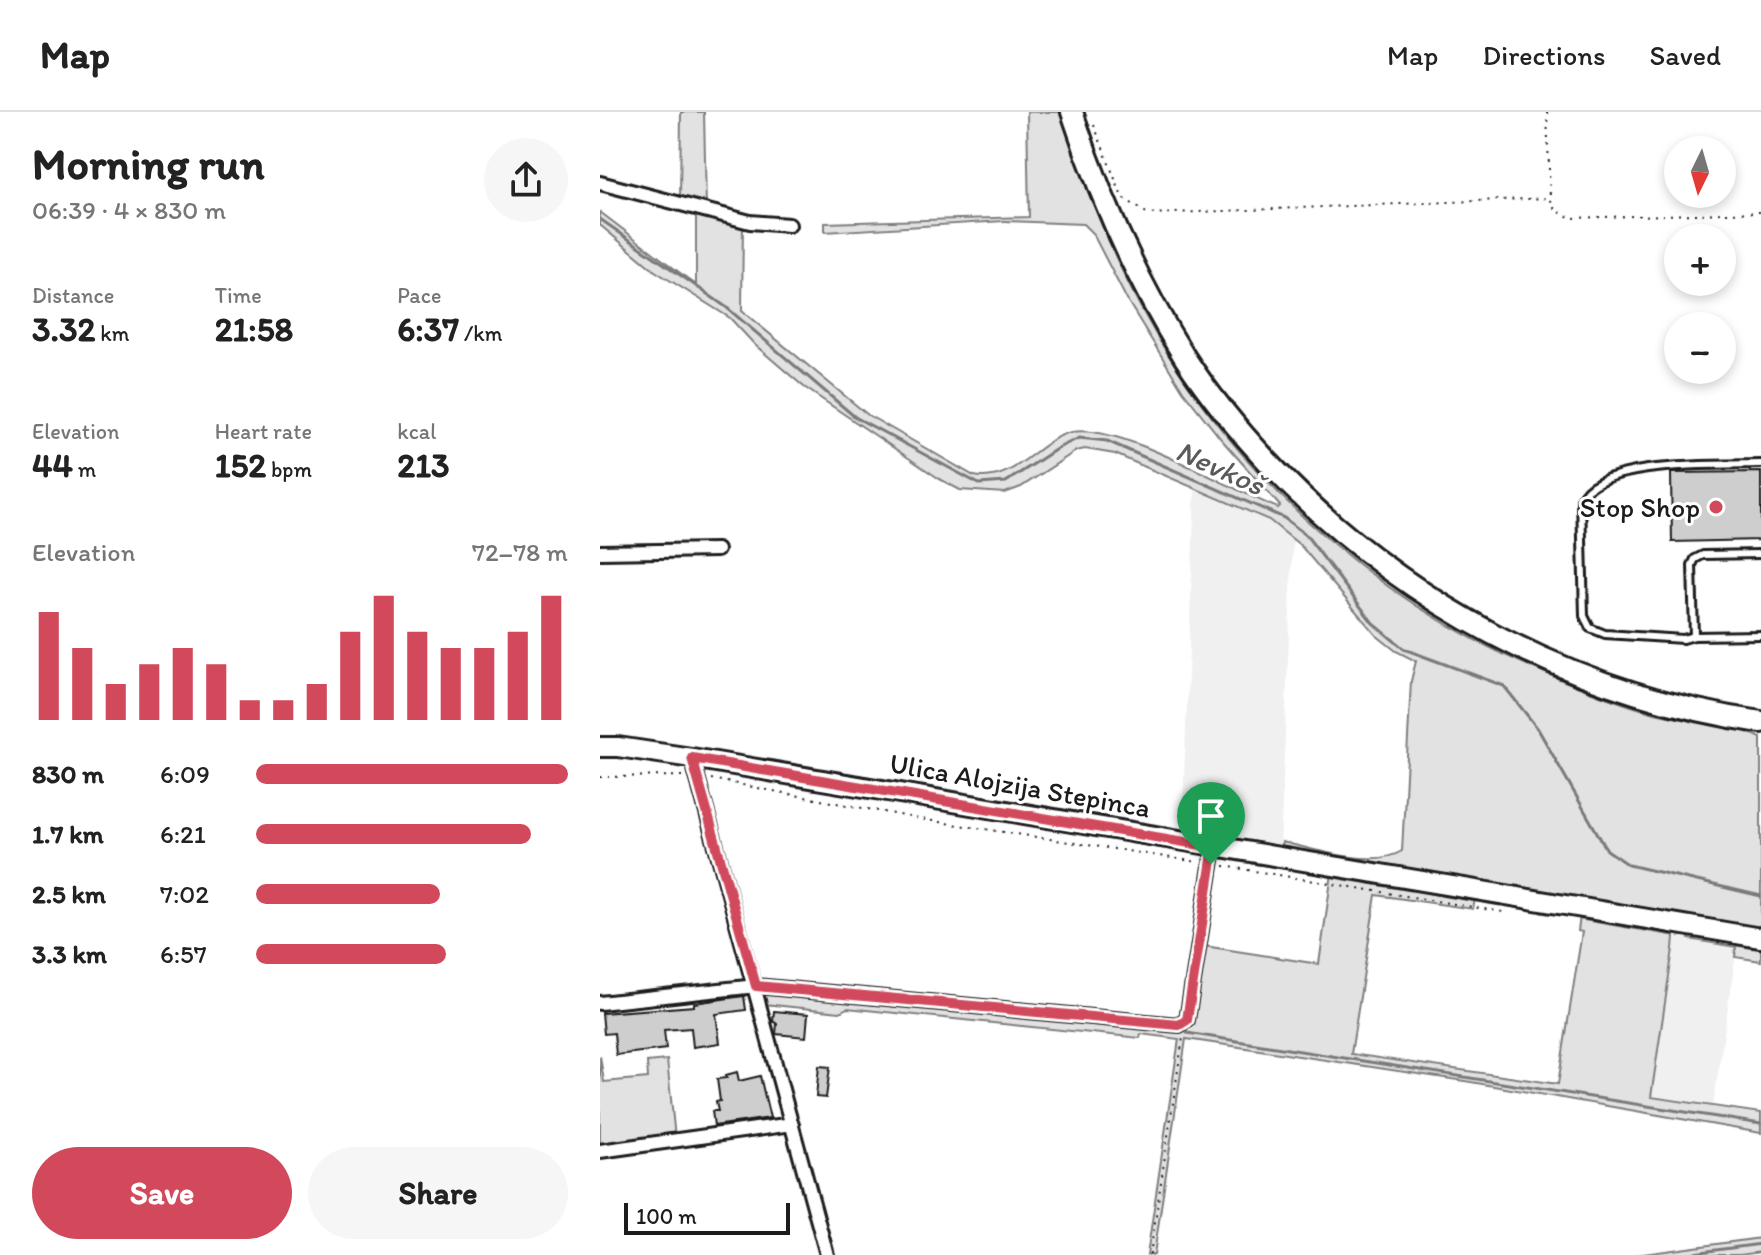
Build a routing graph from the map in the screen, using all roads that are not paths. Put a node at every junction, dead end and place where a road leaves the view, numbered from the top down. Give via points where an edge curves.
1 (1072, 112) edge
2 (600, 183) edge
3 (789, 225) dead end
4 (1761, 464) edge
5 (717, 550) dead end
6 (600, 552) edge
7 (1761, 554) edge
8 (1761, 635) edge
9 (1694, 636) junction
10 (1761, 722) edge
11 (600, 747) edge
12 (692, 758) junction
13 (1212, 856) junction
14 (1761, 938) edge
15 (756, 986) junction
16 (600, 1003) edge
17 (792, 1124) junction
18 (600, 1151) edge
19 (827, 1255) edge

1 - 10 main road via 1128,258 1187,360 1247,439 1324,517 1428,597 1530,652 1654,699
2 - 3 street via 750,222
4 - 9 lane via 1669,466 1602,479 1584,492 1586,623 1605,634
5 - 6 street
7 - 9 lane via 1695,559
8 - 9 lane
11 - 12 main road, Ulica Alojzija Stepinca
12 - 13 main road, Ulica Alojzija Stepinca
12 - 15 street
13 - 14 main road, Ulica Alojzija Stepinca
13 - 15 street via 1183,1024
15 - 16 street
15 - 17 street
17 - 18 street
17 - 19 street

